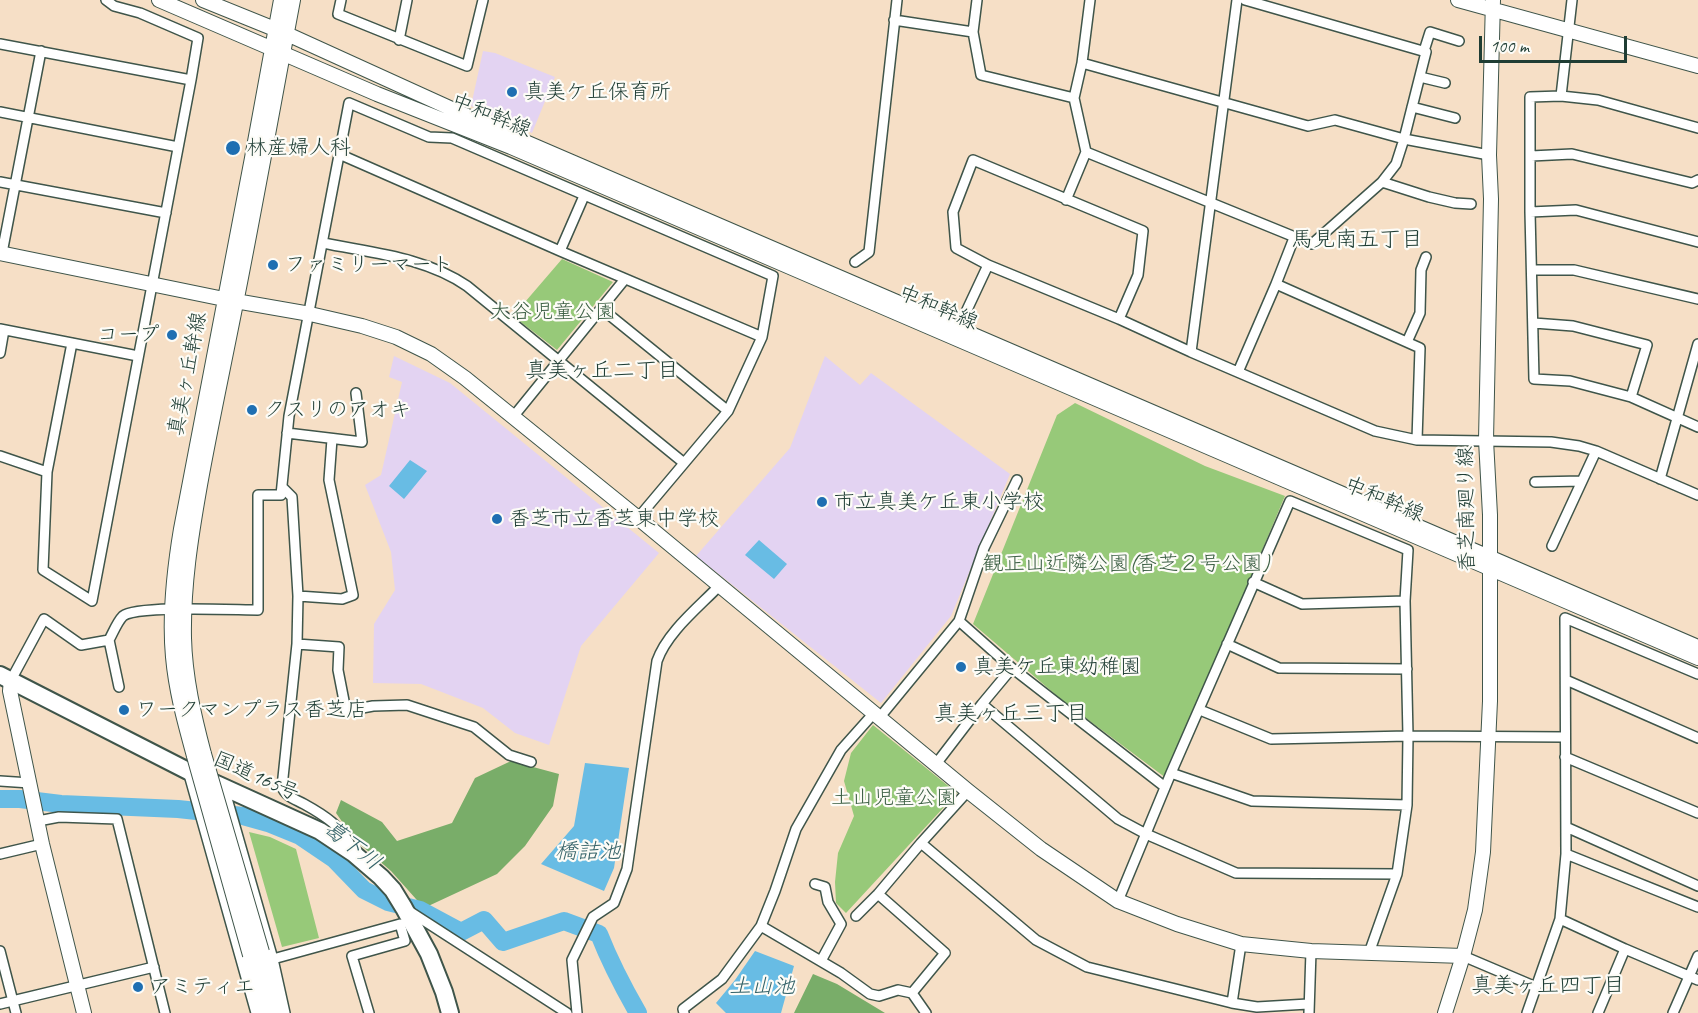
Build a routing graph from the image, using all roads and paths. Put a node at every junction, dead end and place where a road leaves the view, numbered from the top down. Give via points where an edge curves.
1 (106, 0) edge
2 (159, 0) edge
3 (203, 0) edge
4 (281, 0) edge
5 (293, 0) edge
6 (341, 0) edge
7 (407, 0) edge
8 (483, 0) edge
9 (897, 0) edge
10 (977, 0) edge
11 (1090, 0) edge
12 (1237, 0) edge
13 (1245, 0) edge
14 (1458, 0) edge
15 (1572, 0) edge
16 (1492, 5) edge
17 (894, 20) junction
18 (1569, 30) junction
19 (281, 31) junction
20 (974, 32) junction
21 (399, 40) junction
22 (1460, 40) dead end
23 (0, 44) edge
24 (40, 51) junction
25 (277, 51) junction
26 (1424, 51) junction
27 (1082, 63) junction
28 (1698, 66) edge
29 (1420, 77) junction
30 (191, 80) junction
31 (1445, 83) dead end
32 (1561, 96) junction
33 (1074, 98) junction
34 (1222, 103) junction
35 (1412, 107) junction
36 (0, 112) edge
37 (27, 117) junction
38 (1455, 118) dead end
39 (1698, 128) edge
40 (1404, 139) junction
41 (178, 147) junction
42 (1086, 152) junction
43 (339, 154) junction
44 (1489, 155) junction
45 (1531, 156) junction
46 (1698, 180) edge
47 (0, 182) edge
48 (1382, 182) junction
49 (14, 185) junction
50 (584, 196) junction
51 (1066, 200) junction
52 (1210, 203) junction
53 (1472, 204) dead end
54 (1530, 212) junction
55 (165, 213) junction
56 (1294, 238) junction
57 (1698, 242) edge
58 (323, 243) junction
59 (560, 251) junction
60 (1, 253) edge
61 (1426, 257) dead end
62 (855, 262) dead end
63 (988, 265) junction
64 (1532, 270) junction
65 (625, 279) junction
66 (152, 284) junction
67 (1276, 284) junction
68 (1698, 299) edge
69 (230, 300) junction
70 (602, 309) junction
71 (310, 314) junction
72 (1119, 320) junction
73 (1534, 323) junction
74 (2, 329) edge
75 (958, 329) junction
76 (762, 337) junction
77 (1407, 342) junction
78 (72, 343) junction
79 (1698, 344) edge
80 (1191, 352) junction
81 (0, 353) edge
82 (138, 356) junction
83 (558, 361) junction
84 (1238, 372) junction
85 (356, 393) dead end
86 (1631, 397) junction
87 (728, 411) junction
88 (513, 417) junction
89 (1677, 418) junction
90 (1698, 427) edge
91 (286, 433) junction
92 (332, 439) junction
93 (1417, 440) junction
94 (1486, 440) junction
95 (1596, 451) junction
96 (0, 456) edge
97 (684, 463) junction
98 (47, 472) junction
99 (1660, 479) junction
100 (1017, 480) dead end
101 (1582, 481) junction
102 (1535, 482) dead end
103 (282, 487) junction
104 (1698, 495) edge
105 (638, 518) junction
106 (1552, 546) dead end
107 (1489, 562) junction
108 (1253, 582) junction
109 (720, 585) junction
110 (298, 596) junction
111 (1405, 601) junction
112 (177, 609) junction
113 (959, 621) junction
114 (109, 640) junction
115 (297, 644) junction
116 (1227, 644) junction
117 (1698, 646) edge
118 (1698, 658) edge
119 (1012, 668) junction
120 (1407, 669) junction
121 (1698, 674) edge
122 (5, 677) edge
123 (1566, 680) junction
124 (119, 687) dead end
125 (982, 704) junction
126 (1200, 710) junction
127 (877, 715) junction
128 (1408, 736) junction
129 (1488, 736) junction
130 (1565, 737) junction
131 (1698, 738) edge
132 (1565, 757) junction
133 (196, 760) junction
134 (531, 762) dead end
135 (936, 764) junction
136 (1171, 773) junction
137 (0, 781) edge
138 (31, 787) junction
139 (1166, 787) junction
140 (968, 791) junction
141 (225, 792) junction
142 (1407, 805) junction
143 (1698, 813) edge
144 (37, 816) junction
145 (1566, 827) junction
146 (1146, 834) junction
147 (921, 843) junction
148 (42, 844) junction
149 (353, 853) junction
150 (0, 854) edge
151 (1566, 854) junction
152 (1397, 874) junction
153 (815, 884) dead end
154 (1698, 885) edge
155 (879, 894) junction
156 (1118, 901) junction
157 (1698, 907) edge
158 (404, 908) junction
159 (856, 916) dead end
160 (1560, 919) junction
161 (761, 926) junction
162 (1241, 944) junction
163 (1625, 949) junction
164 (0, 951) edge
165 (1311, 951) junction
166 (1369, 953) junction
167 (262, 955) junction
168 (1463, 956) junction
169 (1698, 956) edge
170 (821, 961) junction
171 (154, 967) junction
172 (1694, 978) edge
173 (77, 985) junction
174 (1536, 987) junction
175 (912, 993) junction
176 (13, 1001) junction
177 (1232, 1002) junction
178 (0, 1004) edge
179 (1309, 1008) edge
180 (1257, 1010) edge
181 (16, 1013) edge
182 (84, 1013) edge
183 (165, 1013) edge
184 (256, 1013) edge
185 (266, 1013) edge
186 (279, 1013) edge
187 (285, 1013) edge
188 (369, 1013) edge
189 (450, 1013) edge
190 (567, 1013) edge
191 (577, 1013) edge
192 (684, 1013) edge
193 (926, 1013) edge
194 (1444, 1013) edge
195 (1527, 1013) edge
196 (1598, 1013) edge
197 (1673, 1013) edge

1 - 30 street via 198,38
2 - 25 street, 中和幹線
3 - 19 street, 中和幹線
4 - 19 street, 真美ヶ丘幹線
5 - 19 street, 真美ヶ丘幹線
6 - 21 street via 338,14
7 - 21 street
8 - 21 street via 467,66
9 - 17 street
10 - 20 street
11 - 27 street
12 - 34 street
13 - 26 street
14 - 16 street
15 - 18 street
16 - 18 street
16 - 44 street, 香芝南廻り線
17 - 20 street
17 - 62 street via 869,252
18 - 28 street
18 - 32 street
19 - 25 street, 真美ヶ丘幹線
19 - 75 street, 中和幹線 via 507,134
20 - 33 street via 981,75
22 - 26 street via 1430,32
23 - 24 street
24 - 30 street
24 - 37 street
25 - 69 street, 真美ヶ丘幹線
25 - 107 street, 中和幹線
26 - 29 street
27 - 33 street
27 - 34 street
29 - 31 street
29 - 35 street
30 - 41 street
32 - 39 street via 1598,100
32 - 45 street via 1530,97
33 - 42 street
34 - 40 street via 1308,126 1335,120
34 - 52 street
35 - 38 street
35 - 40 street
36 - 37 street
37 - 41 street
37 - 49 street
40 - 44 street
40 - 48 street via 1396,164
41 - 55 street
42 - 51 street
42 - 52 street
43 - 50 street via 349,103 429,137 452,138
43 - 58 street
43 - 59 street
44 - 94 street, 香芝南廻り線
45 - 46 street via 1572,154 1692,183
45 - 54 street
47 - 49 street
48 - 53 street via 1455,204
48 - 56 street via 1311,244
49 - 55 street
49 - 60 street
50 - 59 street
50 - 76 street via 773,276
51 - 63 street via 973,160 953,212 956,248
51 - 72 street via 1143,231 1138,275
52 - 56 street
52 - 80 street
54 - 57 street via 1576,210
54 - 64 street
55 - 66 street
56 - 67 street
58 - 71 street
58 - 83 street via 418,262 453,276
59 - 65 street
60 - 66 street
61 - 77 street via 1421,270 1420,313
63 - 72 street
63 - 75 street
64 - 68 street via 1574,270
64 - 73 street
65 - 70 street
65 - 76 street
66 - 69 street
66 - 82 street
67 - 77 street
67 - 84 street
69 - 71 street
69 - 112 street, 真美ヶ丘幹線 via 178,544 173,578
70 - 83 street
70 - 87 street
71 - 88 street via 379,330 431,354
71 - 91 street
72 - 80 street
73 - 86 street via 1534,379 1570,381
73 - 86 street via 1573,326 1647,345
74 - 78 street
74 - 81 street
75 - 107 street, 中和幹線
76 - 87 street
77 - 93 street via 1419,348
78 - 82 street
78 - 98 street
79 - 89 street
80 - 84 street
82 - 98 street via 92,601 43,570
83 - 88 street
83 - 97 street
84 - 93 street via 1375,431
85 - 92 street via 362,442
86 - 89 street
87 - 97 street
88 - 105 street
89 - 90 street
89 - 99 street
91 - 92 street
91 - 103 street
92 - 110 street via 329,480 353,595 342,599
93 - 94 street
94 - 95 street via 1551,442
94 - 107 street, 香芝南廻り線
95 - 99 street
95 - 101 street
96 - 98 street
97 - 105 street
99 - 104 street
100 - 113 street via 984,548
101 - 102 street
101 - 106 street
103 - 110 street via 292,497
103 - 112 street via 281,495 258,495 258,610
105 - 109 street
107 - 117 street, 中和幹線
107 - 118 street, 中和幹線
107 - 129 street, 香芝南廻り線
108 - 111 street via 1302,604
108 - 111 street via 1290,501 1408,550
108 - 116 street
109 - 127 street
109 - 191 street via 661,648 627,869 614,903 593,917 572,960
110 - 115 street
111 - 120 street
112 - 114 street via 124,616
112 - 133 street, 真美ヶ丘幹線
113 - 119 street
113 - 127 street
114 - 122 street via 81,645 44,619
114 - 124 street
115 - 134 street via 339,647 338,670 346,711 407,705 474,727 509,755
115 - 149 street via 282,787 287,796 334,823 349,841
116 - 120 street via 1279,668
116 - 126 street
119 - 125 street
119 - 139 street
120 - 128 street
121 - 123 street via 1565,618
122 - 133 highway, 国道165号
122 - 138 street
123 - 130 street
123 - 131 street
125 - 135 street
125 - 146 street via 1118,819
126 - 128 street via 1271,739
126 - 136 street
127 - 135 street
127 - 161 street via 841,750 796,829
128 - 129 street
128 - 142 street
129 - 130 street
129 - 168 street, 香芝南廻り線 via 1483,852 1475,910
130 - 132 street
132 - 143 street
132 - 145 street
133 - 141 highway, 国道165号
133 - 167 street, 真美ヶ丘幹線, bridge
133 - 184 street via 194,792
135 - 140 street
136 - 139 street
136 - 142 street via 1252,801
137 - 138 street
138 - 144 street
139 - 146 street
140 - 147 street
140 - 156 street via 1041,849
141 - 149 highway, 国道165号 via 320,831
141 - 167 street
142 - 152 street
144 - 148 street
144 - 171 street via 117,819
145 - 151 street
145 - 154 street
146 - 152 street via 1236,873
146 - 156 street
147 - 155 street
147 - 177 street via 1036,940 1087,967
148 - 150 street
148 - 173 street
149 - 158 highway, 国道165号 via 393,890
151 - 157 street
151 - 160 street
152 - 166 street
153 - 170 street via 825,887 828,902 841,924
155 - 159 street
155 - 175 street via 945,954
156 - 162 street
158 - 189 highway, 国道165号 via 429,954
158 - 190 street
160 - 163 street
160 - 174 street
161 - 170 street
161 - 192 street via 722,979 683,1009
162 - 165 street
162 - 177 street
163 - 172 street
163 - 196 street
164 - 176 street
165 - 166 street
165 - 179 street
166 - 168 street
167 - 185 street
167 - 186 street
167 - 187 street via 284,1002
167 - 188 street via 400,924 405,941 352,956
168 - 174 street
168 - 194 street, 香芝南廻り線
169 - 172 street
170 - 175 street via 870,994 879,996 898,990
171 - 173 street
171 - 183 street
172 - 197 street
173 - 176 street
173 - 182 street
174 - 195 street
175 - 193 street
176 - 178 street
176 - 181 street
177 - 180 street
179 - 180 street

